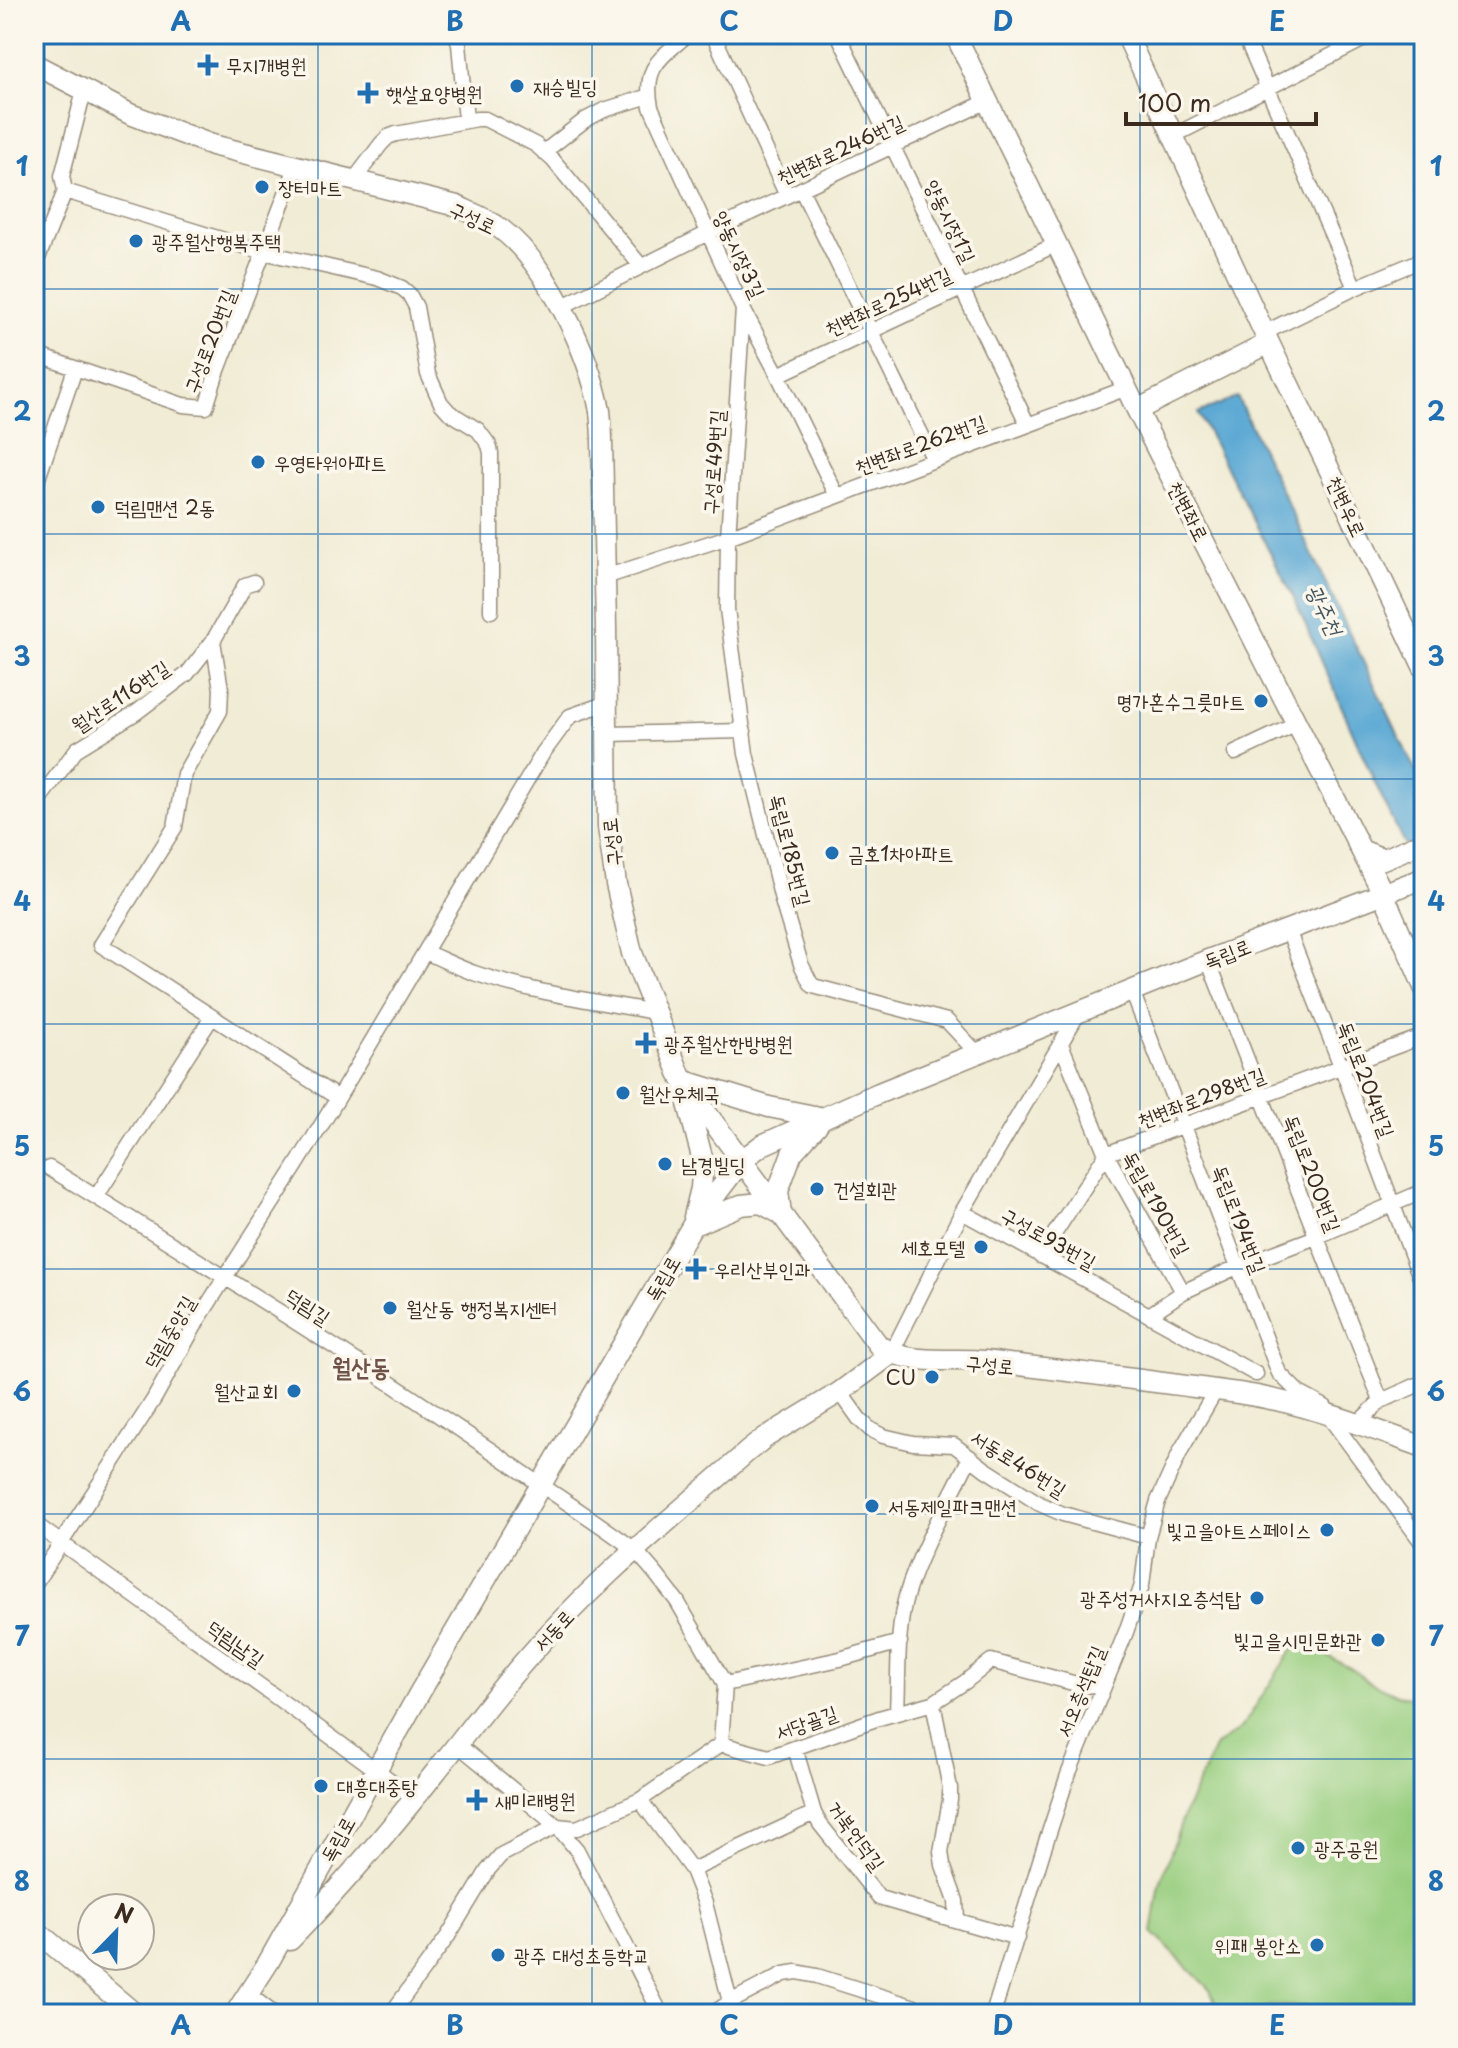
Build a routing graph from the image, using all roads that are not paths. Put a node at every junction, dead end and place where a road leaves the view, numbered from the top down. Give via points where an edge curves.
1 (456, 34) edge
2 (688, 34) edge
3 (713, 34) edge
4 (838, 34) edge
5 (955, 34) edge
6 (1126, 34) edge
7 (1244, 34) edge
8 (1374, 34) edge
9 (34, 64) edge
10 (1268, 88) junction
11 (84, 91) junction
12 (649, 96) junction
13 (988, 101) junction
14 (466, 120) junction
15 (1173, 136) junction
16 (893, 147) junction
17 (544, 152) junction
18 (297, 165) junction
19 (354, 180) junction
20 (801, 189) junction
21 (65, 191) junction
22 (787, 196) junction
23 (708, 233) junction
24 (1057, 244) junction
25 (263, 252) junction
26 (1424, 259) edge
27 (641, 266) junction
28 (34, 268) edge
29 (1355, 288) junction
30 (962, 289) junction
31 (561, 307) junction
32 (743, 309) junction
33 (871, 331) junction
34 (1266, 338) junction
35 (34, 354) edge
36 (75, 369) junction
37 (778, 375) junction
38 (1127, 388) junction
39 (1137, 410) junction
40 (1028, 425) junction
41 (934, 460) junction
42 (34, 490) edge
43 (837, 496) junction
44 (728, 537) junction
45 (605, 577) junction
46 (254, 582) dead end
47 (491, 611) dead end
48 (213, 641) junction
49 (1424, 668) edge
50 (607, 703) junction
51 (1297, 724) junction
52 (744, 731) junction
53 (608, 734) junction
54 (1235, 753) dead end
55 (34, 806) edge
56 (1424, 842) edge
57 (1361, 850) junction
58 (1424, 878) edge
59 (1389, 892) junction
60 (1288, 930) junction
61 (425, 952) junction
62 (1208, 960) junction
63 (1424, 987) edge
64 (1132, 991) junction
65 (654, 1012) junction
66 (1079, 1012) junction
67 (212, 1017) junction
68 (1424, 1036) edge
69 (1061, 1044) junction
70 (977, 1053) junction
71 (1341, 1066) junction
72 (682, 1080) junction
73 (1261, 1095) junction
74 (338, 1098) junction
75 (824, 1118) junction
76 (1183, 1124) junction
77 (1106, 1154) junction
78 (742, 1160) junction
79 (49, 1168) dead end
80 (1424, 1191) edge
81 (96, 1197) junction
82 (1392, 1205) junction
83 (962, 1212) junction
84 (781, 1214) junction
85 (692, 1226) junction
86 (1316, 1237) junction
87 (1040, 1256) junction
88 (1237, 1267) junction
89 (225, 1277) junction
90 (1424, 1288) edge
91 (1183, 1292) junction
92 (1149, 1315) junction
93 (891, 1354) junction
94 (1274, 1360) junction
95 (1256, 1374) junction
96 (1424, 1382) edge
97 (1216, 1390) junction
98 (840, 1392) junction
99 (1252, 1396) junction
100 (1381, 1401) junction
101 (1327, 1414) junction
102 (1357, 1424) junction
103 (1424, 1447) edge
104 (970, 1457) junction
105 (541, 1485) junction
106 (34, 1523) edge
107 (1148, 1537) junction
108 (60, 1542) junction
109 (1424, 1545) edge
110 (635, 1550) junction
111 (34, 1585) edge
112 (900, 1642) junction
113 (725, 1684) junction
114 (1105, 1684) junction
115 (933, 1703) junction
116 (897, 1712) junction
117 (457, 1744) junction
118 (721, 1744) junction
119 (795, 1748) junction
120 (377, 1770) junction
121 (414, 1798) junction
122 (640, 1800) junction
123 (814, 1813) junction
124 (557, 1826) junction
125 (692, 1870) junction
126 (957, 1920) junction
127 (34, 1929) edge
128 (1017, 1938) junction
129 (268, 1963) junction
130 (248, 1994) junction
131 (730, 2002) junction
132 (135, 2014) edge
133 (235, 2014) edge
134 (274, 2014) edge
135 (391, 2014) edge
136 (661, 2014) edge
137 (712, 2014) edge
138 (937, 2014) edge
139 (993, 2014) edge

1 - 14 street
2 - 12 street via 652,69
3 - 22 street
4 - 16 street, 양동시장1길
5 - 13 street, 천변좌로
6 - 15 street, 천변우로
7 - 10 street
8 - 10 street
9 - 11 street, 구성로
10 - 15 street
10 - 29 street
11 - 18 street, 구성로 via 212,145
11 - 21 street via 62,176
12 - 17 street via 585,120
12 - 23 street, 양동시장3길
13 - 16 street, 천변좌로246번길
13 - 24 street, 천변좌로
14 - 17 street via 485,119
14 - 19 street via 388,137
15 - 34 street, 천변우로
16 - 20 street, 천변좌로246번길
16 - 30 street, 양동시장1길
17 - 27 street
18 - 19 street, 구성로
18 - 25 street, 구성로20번길
19 - 31 street, 구성로 via 457,206 491,223 524,251
20 - 22 street, 천변좌로246번길
20 - 33 street
21 - 25 street
21 - 28 street
22 - 23 street, 천변좌로246번길
23 - 27 street, 천변좌로246번길
23 - 32 street, 양동시장3길
24 - 30 street, 천변좌로254번길
24 - 38 street, 천변좌로
25 - 36 street, 구성로20번길 via 206,407 183,405
25 - 47 street via 377,278 409,294 428,374 441,403 478,430 489,445
26 - 29 street
27 - 31 street, 천변좌로246번길
29 - 34 street
30 - 33 street, 천변좌로254번길
30 - 40 street, 양동시장1길
31 - 45 street, 구성로 via 600,411
32 - 37 street, 양동시장3길
32 - 44 street, 구성로49번길
33 - 37 street, 천변좌로254번길
33 - 41 street
34 - 39 street
34 - 49 street, 천변우로
35 - 36 street, 구성로20번길
36 - 42 street
37 - 43 street, 양동시장3길
38 - 39 street, 천변좌로
38 - 40 street, 천변좌로262번길
39 - 51 street, 천변좌로
40 - 41 street, 천변좌로262번길
41 - 43 street, 천변좌로262번길
43 - 44 street, 천변좌로262번길
44 - 45 street, 구성로49번길
44 - 52 street, 독립로185번길 via 727,609
45 - 50 street, 구성로
46 - 48 street, 월산로116번길 via 245,585
48 - 55 street, 월산로116번길 via 174,685 77,749
48 - 67 street via 220,711 184,774 175,827 101,945
50 - 53 street, 구성로
50 - 61 street, 덕림중앙길 via 570,716
51 - 54 street
51 - 57 street, 천변좌로
52 - 53 street
52 - 70 street, 독립로185번길 via 783,904 810,982 947,1021
53 - 65 street, 구성로 via 608,827 616,884 632,953
56 - 57 street via 1383,859
57 - 59 street, 천변좌로
58 - 59 street, 독립로
59 - 60 street, 독립로
59 - 63 street, 천변좌로
60 - 62 street, 독립로
60 - 71 street, 독립로204번길
61 - 65 street via 515,984
61 - 74 street, 덕림중앙길
62 - 64 street, 독립로
62 - 73 street, 독립로200번길
64 - 66 street, 독립로
64 - 76 street, 독립로194번길
65 - 72 street, 구성로
66 - 69 street
66 - 70 street, 독립로
67 - 74 street
67 - 81 street
68 - 71 street, 천변좌로298번길
69 - 77 street, 독립로190번길
69 - 83 street
70 - 75 street, 독립로
71 - 73 street, 천변좌로298번길
71 - 82 street, 독립로204번길
72 - 75 street
72 - 78 street, 구성로
72 - 85 street via 703,1161
73 - 76 street, 천변좌로298번길
73 - 86 street, 독립로200번길
74 - 89 street, 덕림중앙길
75 - 78 street, 독립로 via 762,1145
75 - 84 street via 792,1153 778,1191
76 - 77 street, 천변좌로298번길
76 - 88 street, 독립로194번길
77 - 87 street
77 - 91 street, 독립로190번길
78 - 84 street, 구성로
78 - 85 street, 독립로
79 - 81 street, 덕림길
80 - 82 street
81 - 89 street, 덕림길
82 - 86 street
82 - 90 street, 독립로204번길
83 - 87 street, 구성로93번길
83 - 93 street
84 - 85 street via 761,1203 741,1205
84 - 93 street, 구성로 via 867,1332
85 - 105 street, 독립로
86 - 88 street
86 - 100 street, 독립로200번길
87 - 92 street, 구성로93번길
88 - 91 street
88 - 94 street, 독립로194번길
89 - 105 street, 덕림길
89 - 108 street, 덕림중앙길 via 154,1399
91 - 92 street
92 - 95 street, 구성로93번길
93 - 97 street, 구성로
93 - 98 street, 서동로
94 - 95 street
94 - 102 street, 독립로194번길 via 1299,1393
95 - 99 street
96 - 100 street
97 - 99 street, 구성로
97 - 107 street, 서오층석탑길 via 1170,1472
98 - 104 street, 서동로46번길 via 860,1420 883,1436 954,1445
98 - 110 street, 서동로 via 766,1437
99 - 101 street, 구성로
100 - 102 street
101 - 102 street, 구성로
101 - 109 street
102 - 103 street, 구성로
104 - 107 street, 서동로46번길 via 1051,1509
104 - 112 street via 918,1564
105 - 110 street, 덕림길
105 - 120 street, 독립로
106 - 108 street, 덕림남길
107 - 114 street, 서오층석탑길 via 1142,1585
108 - 111 street, 덕림중앙길
108 - 120 street, 덕림남길
110 - 113 street, 덕림길 via 677,1601
110 - 117 street, 서동로 via 531,1653
112 - 113 street
112 - 116 street
113 - 118 street
114 - 115 street, 서당골길 via 1084,1686 991,1661
114 - 128 street, 서오층석탑길 via 1068,1775
115 - 116 street, 서당골길
115 - 126 street via 950,1788 941,1852
116 - 119 street, 서당골길
117 - 121 street, 서동로
117 - 124 street
118 - 119 street, 서당골길 via 769,1757
118 - 122 street
119 - 123 street, 거북언덕길
120 - 121 street, 덕림남길
120 - 129 street, 독립로
121 - 129 street, 서동로
122 - 124 street via 577,1828
122 - 125 street
123 - 125 street
123 - 126 street, 거북언덕길 via 879,1898
124 - 135 street via 501,1855
124 - 136 street via 584,1862
125 - 131 street
126 - 128 street, 거북언덕길
127 - 132 street
128 - 139 street, 서오층석탑길
129 - 130 street, 독립로
130 - 133 street, 독립로
130 - 134 street
131 - 137 street
131 - 138 street via 797,1972

